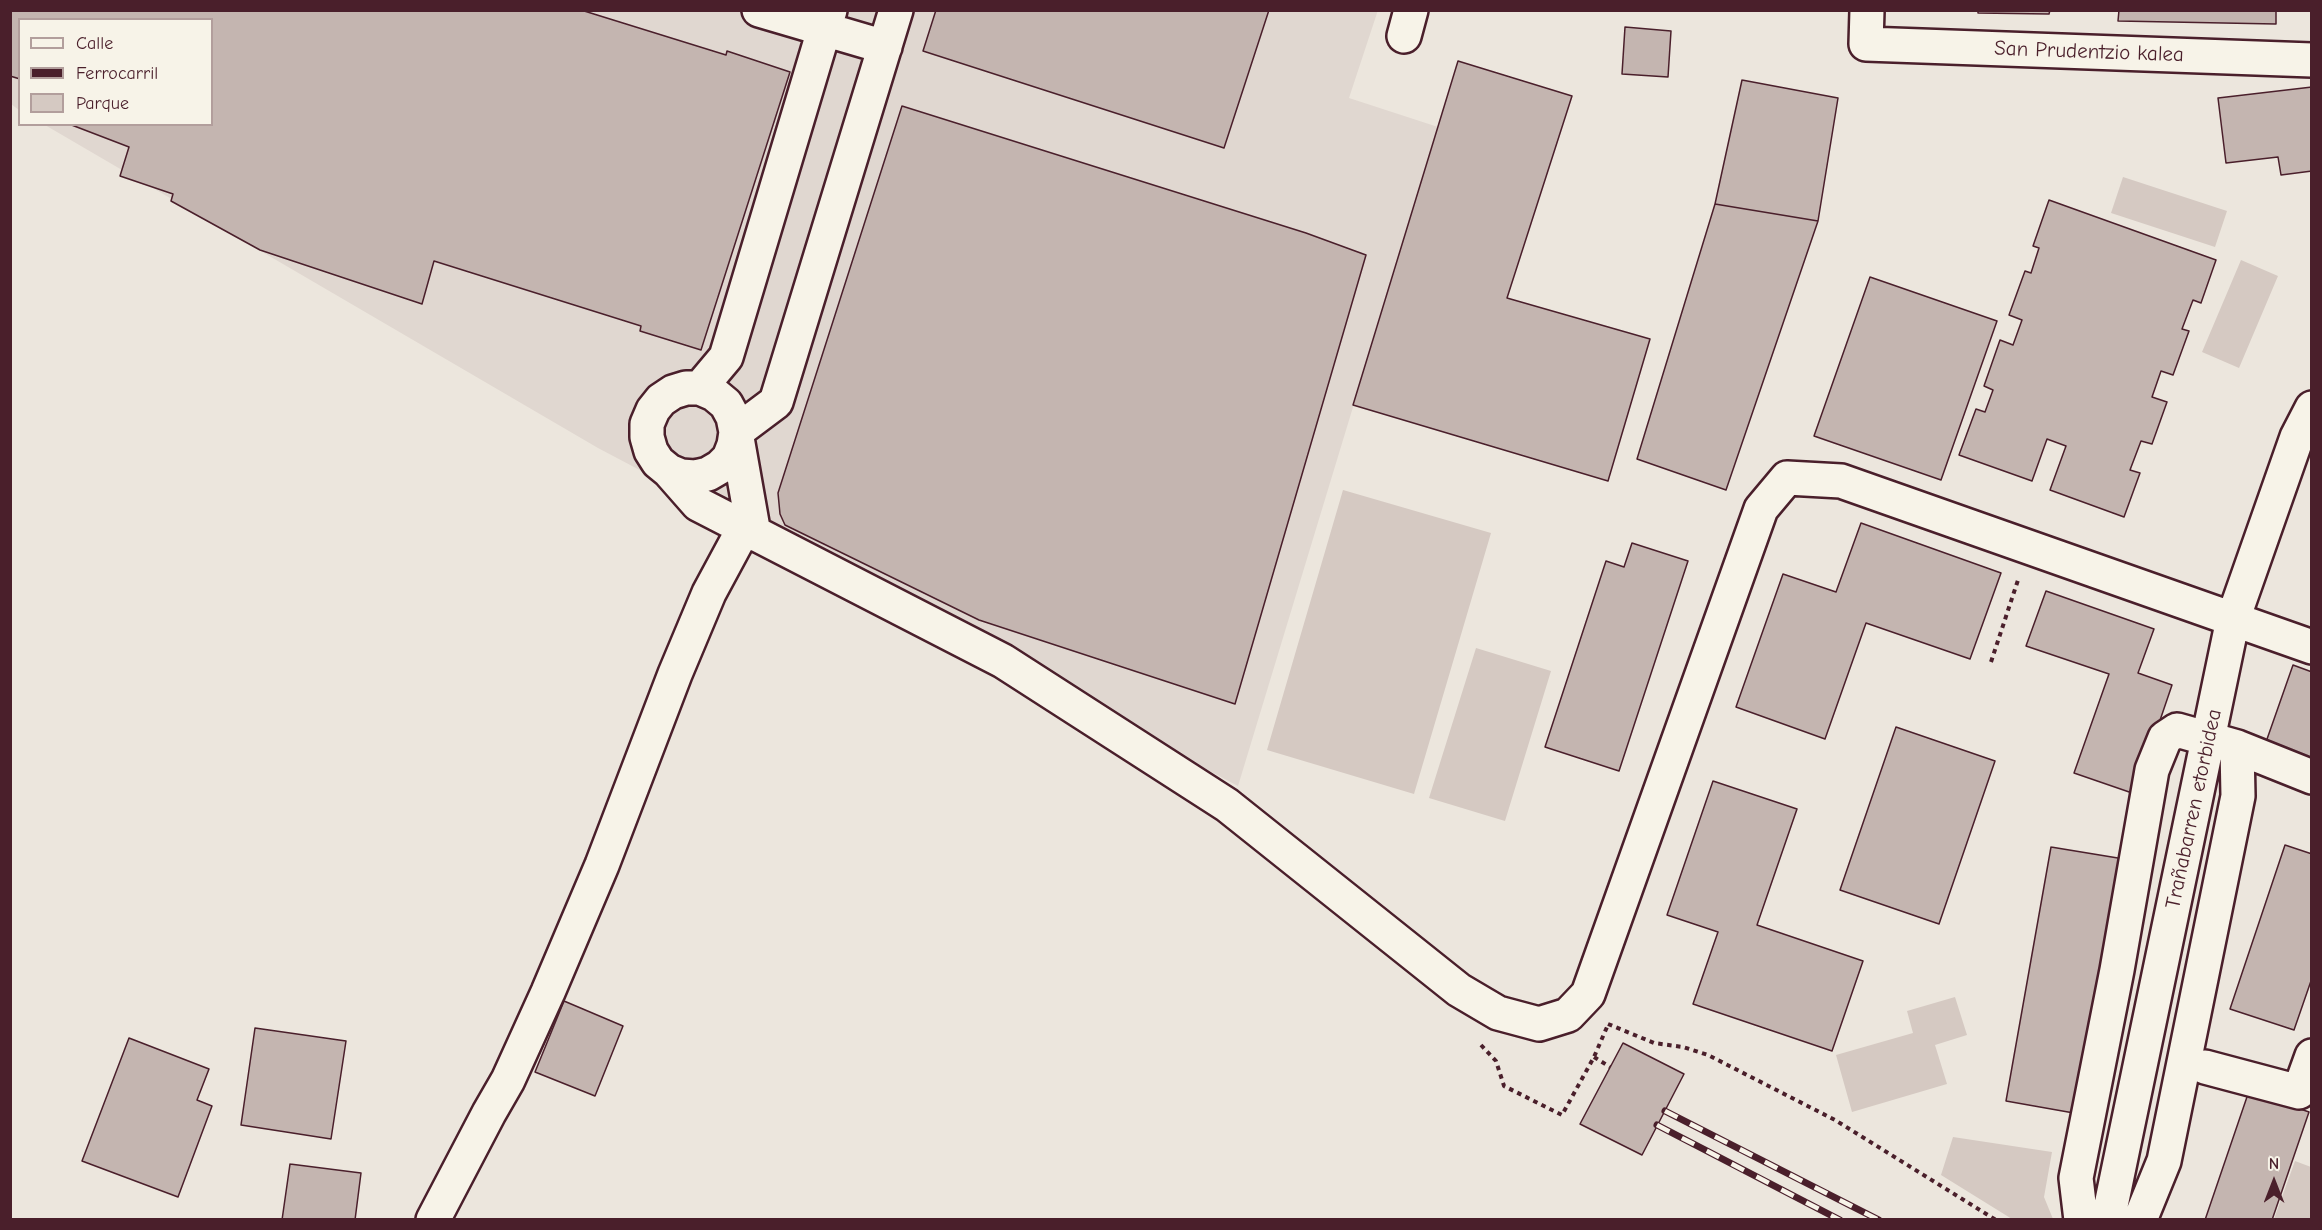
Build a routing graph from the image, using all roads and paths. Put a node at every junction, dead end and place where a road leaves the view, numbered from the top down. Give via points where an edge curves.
1 (759, 10) edge
2 (896, 10) edge
3 (1868, 10) edge
4 (827, 21) edge
5 (885, 47) junction
6 (2312, 60) edge
7 (700, 388) junction
8 (2312, 408) edge
9 (736, 432) junction
10 (669, 471) junction
11 (749, 531) junction
12 (2029, 547) junction
13 (2233, 619) junction
14 (2312, 647) edge
15 (1991, 662) dead end
16 (2223, 743) junction
17 (2312, 777) edge
18 (1608, 1024) dead end
19 (2312, 1056) edge
20 (1594, 1057) dead end
21 (1610, 1067) dead end
22 (2205, 1067) dead end
23 (433, 1220) edge
24 (1996, 1220) edge
25 (2081, 1220) edge
26 (2108, 1220) edge
27 (2140, 1220) edge

1 - 4 street
2 - 5 street
3 - 6 street, San Prudentzio kalea via 1866,44
4 - 5 street
4 - 7 street via 726,357
5 - 9 street via 776,402
7 - 9 street via 726,404
7 - 10 street via 686,388 667,396 647,424 651,451
8 - 13 street, Trañabarren etorbidea via 2297,437
9 - 10 street via 729,458 708,474 688,477
9 - 11 street
10 - 11 street via 698,504
11 - 12 street via 1003,661 1227,805 1459,990 1498,1013 1539,1024 1569,1015 1588,994 1761,509 1787,478 1842,481
11 - 23 street via 709,593 549,992 508,1080
12 - 13 street
12 - 15 path
13 - 14 street
13 - 16 street, Trañabarren etorbidea
16 - 17 street
16 - 25 street via 2177,730 2166,738 2152,770 2076,1178
16 - 26 street, Trañabarren etorbidea
16 - 27 street via 2238,796 2167,1149
18 - 24 path via 1654,1043 1708,1055 1835,1120
19 - 22 street via 2299,1092
20 - 21 path

